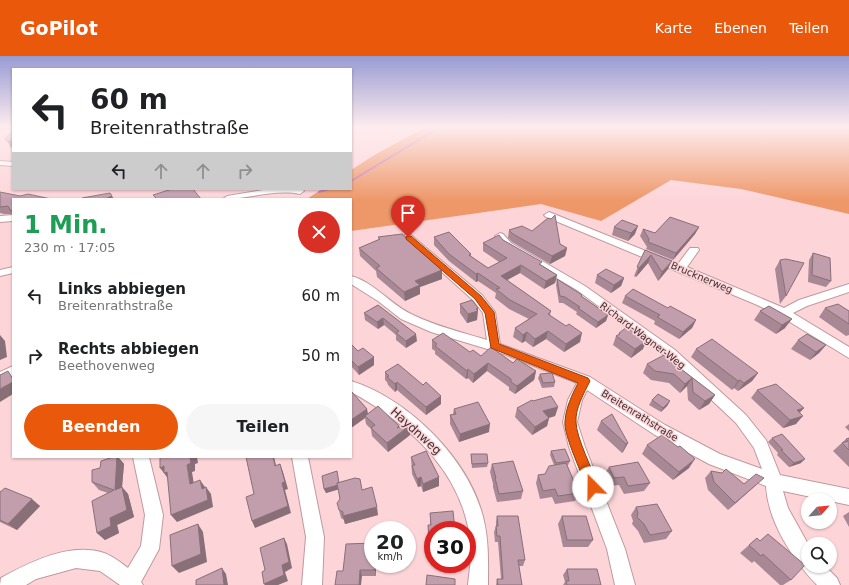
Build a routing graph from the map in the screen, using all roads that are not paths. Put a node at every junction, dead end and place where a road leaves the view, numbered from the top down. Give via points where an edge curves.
1 (0, 163) edge
2 (12, 164) edge
3 (277, 190) edge
4 (232, 198) edge
5 (549, 215) dead end
6 (12, 218) edge
7 (0, 219) edge
8 (500, 236) edge
9 (408, 237) edge
10 (694, 250) dead end
11 (681, 268) junction
12 (12, 270) edge
13 (0, 273) edge
14 (352, 281) edge
15 (846, 292) edge
16 (784, 313) junction
17 (494, 346) junction
18 (849, 353) edge
19 (12, 372) edge
20 (0, 378) edge
21 (584, 381) junction
22 (352, 386) edge
23 (141, 458) edge
24 (300, 458) edge
25 (774, 481) junction
26 (849, 497) edge
27 (801, 550) edge
28 (819, 573) edge
29 (132, 583) edge
30 (8, 585) edge
31 (312, 585) edge
32 (478, 585) edge
33 (625, 585) edge
34 (830, 585) edge

1 - 2 street
3 - 4 street
5 - 11 street, Brucknerweg
6 - 7 street
8 - 25 street, Richard-Wagner-Weg via 507,245 581,288 676,358 726,404 754,435
9 - 17 street via 478,298 489,312
10 - 11 street
11 - 16 street, Brucknerweg
12 - 13 street
14 - 17 street, Breitenrathstraße via 382,298 405,316 435,329
15 - 16 street via 803,303
16 - 18 street, Brucknerweg
17 - 21 street, Breitenrathstraße
19 - 20 street
21 - 25 street, Breitenrathstraße via 660,430 715,459
21 - 33 street via 575,400 570,422 616,548
22 - 32 street, Haydnweg via 376,397 403,417 443,454 464,486 476,524 480,569
23 - 29 street via 154,515 150,549
24 - 31 street via 315,537
25 - 26 street, Breitenrathstraße
25 - 27 street, Richard-Wagner-Weg via 780,511
28 - 34 street
29 - 30 street via 103,562 76,559 32,571

